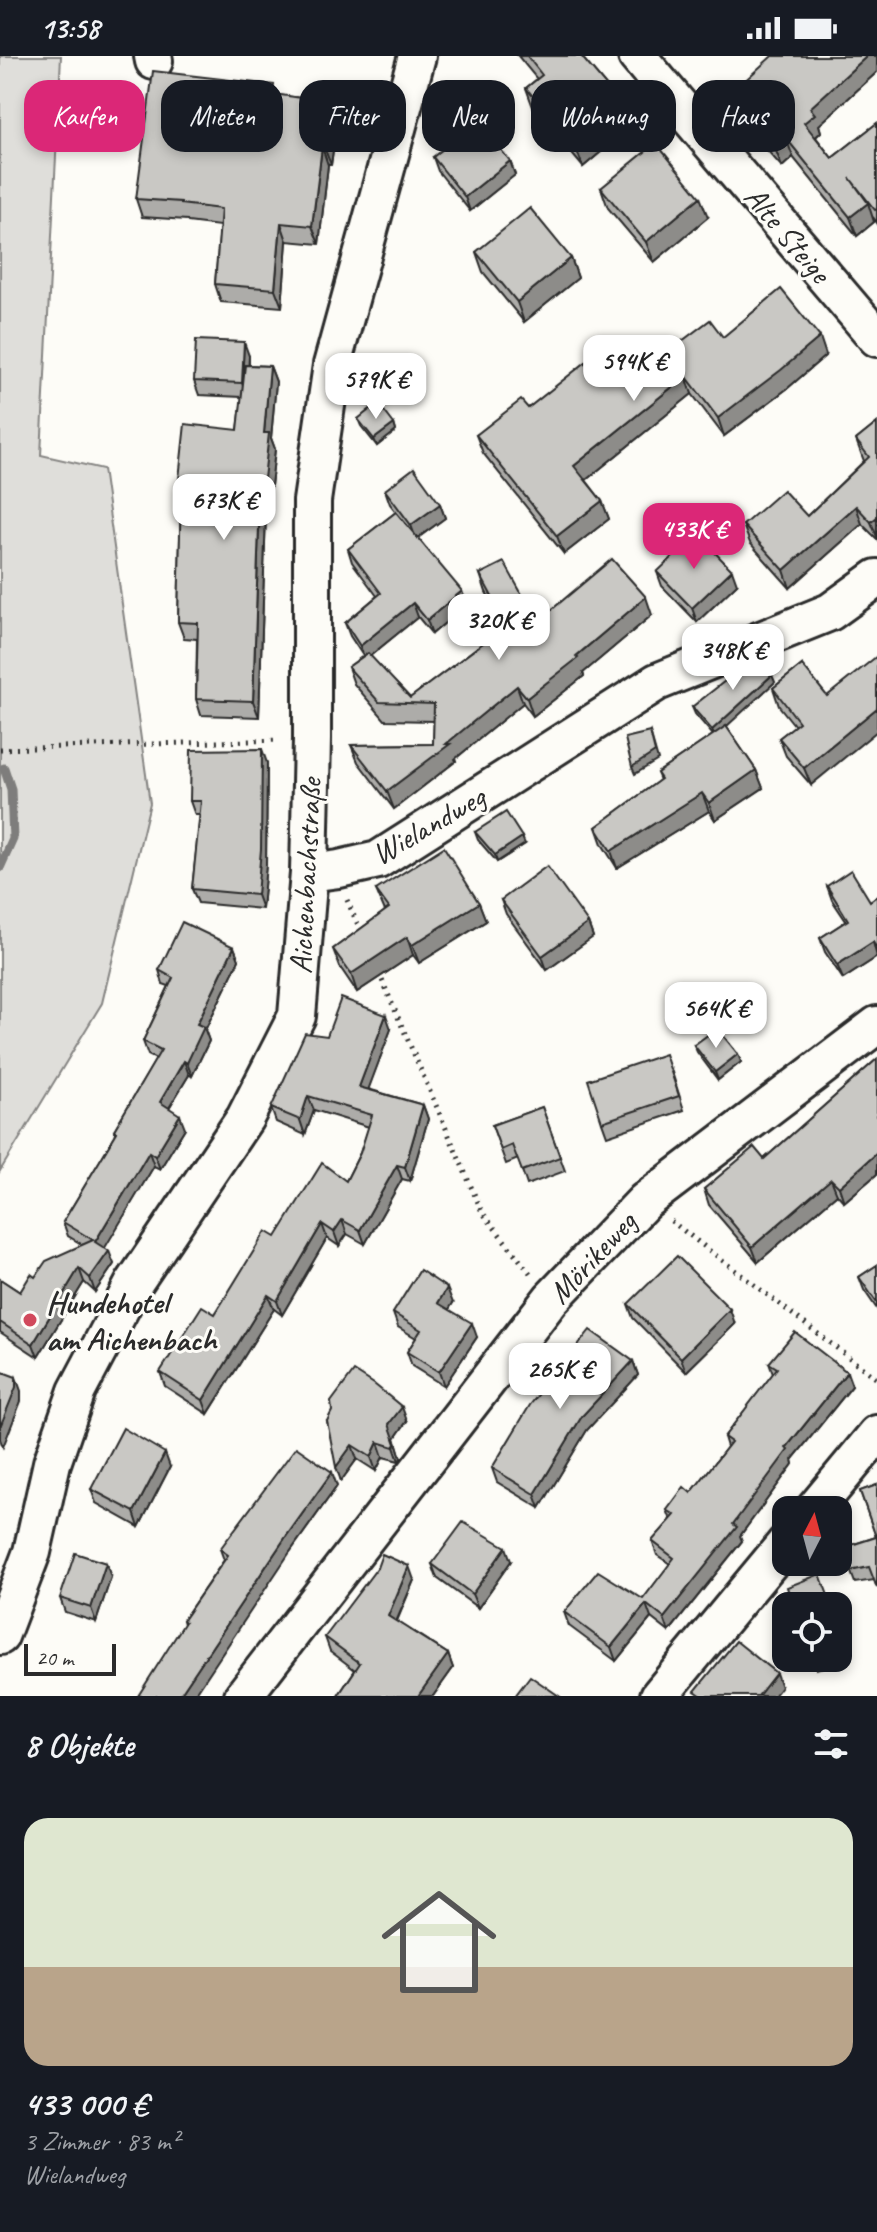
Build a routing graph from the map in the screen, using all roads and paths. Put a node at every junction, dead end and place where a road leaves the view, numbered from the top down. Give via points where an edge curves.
1 (417, 56) edge
2 (637, 56) edge
3 (877, 338) edge
4 (877, 578) edge
5 (312, 739) junction
6 (0, 749) edge
7 (324, 871) junction
8 (365, 942) edge
9 (378, 970) edge
10 (877, 1025) edge
11 (645, 1201) junction
12 (551, 1299) junction
13 (877, 1379) edge
14 (877, 1434) edge
15 (826, 1496) edge
16 (772, 1560) edge
17 (0, 1636) edge
18 (243, 1696) edge
19 (659, 1696) edge

1 - 5 street, Aichenbachstraße via 332,365 312,501
2 - 3 street, Alte Steige
4 - 7 street, Wielandweg via 830,612 657,682 378,860
5 - 6 path
5 - 7 street, Aichenbachstraße
7 - 8 path via 347,900
7 - 17 street, Aichenbachstraße via 297,1016 245,1118 134,1283 77,1391 52,1463 32,1552
9 - 12 path via 482,1212
10 - 11 street, Mörikeweg
11 - 12 street, Mörikeweg
11 - 13 path
12 - 18 street, Mörikeweg
14 - 15 street
16 - 19 street

